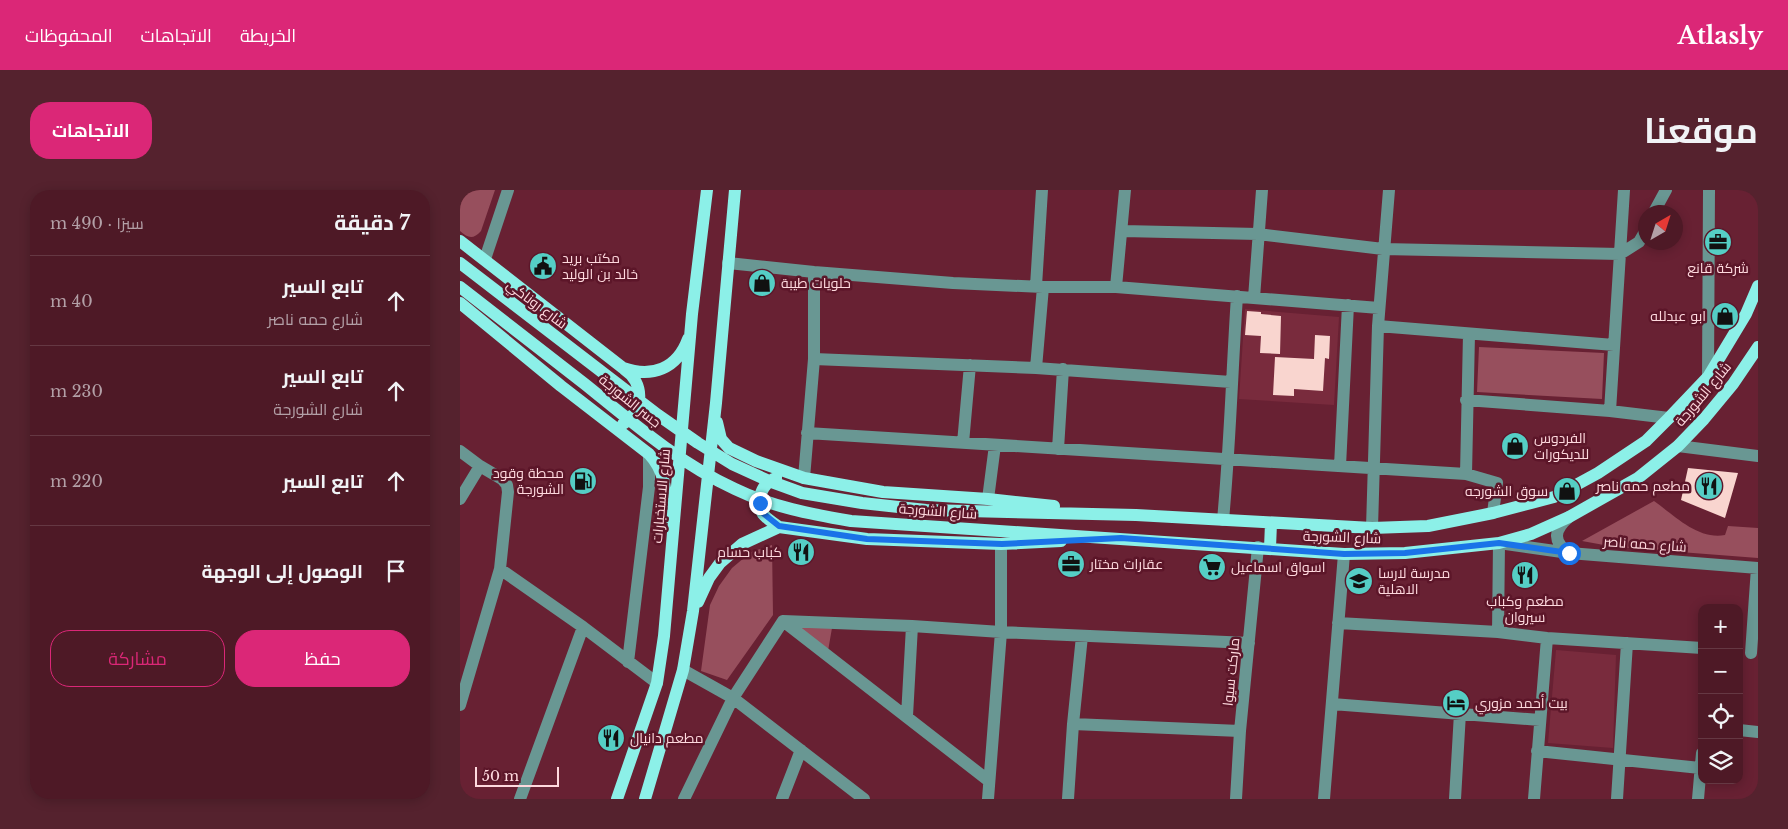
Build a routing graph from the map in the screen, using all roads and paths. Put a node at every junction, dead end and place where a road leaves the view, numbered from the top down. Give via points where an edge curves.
1 (508, 190) edge
2 (707, 190) edge
3 (735, 190) edge
4 (1042, 190) edge
5 (1125, 190) edge
6 (1262, 190) edge
7 (1389, 190) edge
8 (1624, 190) edge
9 (1666, 190) edge
10 (1709, 190) edge
11 (1658, 205) edge
12 (1123, 231) junction
13 (1258, 234) junction
14 (460, 241) edge
15 (1638, 243) edge
16 (1384, 249) junction
17 (1620, 254) junction
18 (485, 259) junction
19 (460, 263) edge
20 (728, 263) junction
21 (814, 272) junction
22 (1758, 286) edge
23 (460, 287) edge
24 (1039, 287) junction
25 (1116, 287) junction
26 (1237, 296) junction
27 (1254, 298) junction
28 (460, 303) edge
29 (1348, 305) junction
30 (1379, 308) junction
31 (692, 314) junction
32 (1378, 326) junction
33 (1469, 334) junction
34 (1614, 345) junction
35 (1758, 347) edge
36 (814, 359) junction
37 (970, 365) junction
38 (597, 368) joint
39 (623, 368) junction
40 (1036, 368) junction
41 (1063, 369) junction
42 (1708, 377) junction
43 (1231, 382) junction
44 (1466, 400) junction
45 (716, 403) junction
46 (1610, 412) junction
47 (1670, 418) junction
48 (616, 427) junction
49 (807, 433) junction
50 (963, 443) junction
51 (995, 445) junction
52 (1678, 446) junction
53 (1058, 449) junction
54 (460, 451) edge
55 (649, 454) junction
56 (1758, 456) edge
57 (1229, 459) junction
58 (480, 466) junction
59 (1340, 466) junction
60 (1375, 468) junction
61 (1466, 474) junction
62 (804, 478) junction
63 (460, 499) edge
64 (988, 499) junction
65 (1493, 513) junction
66 (1136, 516) junction
67 (1569, 518) junction
68 (1223, 520) junction
69 (851, 521) joint
70 (1271, 523) junction
71 (779, 526) junction
72 (1372, 528) junction
73 (1121, 538) junction
74 (1499, 543) junction
75 (1002, 544) junction
76 (1264, 548) junction
77 (671, 553) junction
78 (1569, 553) junction
79 (1344, 554) junction
80 (500, 568) junction
81 (1757, 568) edge
82 (693, 610) junction
83 (783, 621) junction
84 (1338, 623) junction
85 (912, 626) junction
86 (583, 627) junction
87 (1001, 632) junction
88 (1498, 632) junction
89 (1082, 636) junction
90 (1547, 638) junction
91 (1627, 642) junction
92 (1249, 643) junction
93 (1698, 648) edge
94 (1749, 653) edge
95 (628, 662) junction
96 (683, 670) junction
97 (657, 682) junction
98 (732, 698) junction
99 (1332, 704) junction
100 (460, 705) edge
101 (1460, 713) junction
102 (907, 716) junction
103 (1540, 720) junction
104 (1073, 724) junction
105 (1743, 730) edge
106 (1240, 732) junction
107 (1758, 732) edge
108 (801, 750) junction
109 (1536, 751) junction
110 (1620, 759) junction
111 (1698, 768) edge
112 (989, 781) junction
113 (1699, 784) edge
114 (520, 799) edge
115 (617, 799) edge
116 (645, 799) edge
117 (684, 799) edge
118 (782, 799) edge
119 (864, 799) edge
120 (988, 799) edge
121 (1068, 799) edge
122 (1236, 799) edge
123 (1324, 799) edge
124 (1455, 799) edge
125 (1534, 799) edge
126 (1617, 799) edge
127 (1698, 799) edge

1 - 18 street
2 - 31 main road, شارع الاستخبارات
3 - 20 main road
4 - 24 street
5 - 12 street
6 - 13 street
7 - 16 street
8 - 17 street
9 - 11 street
10 - 42 street
12 - 13 street
12 - 25 street
13 - 16 street
13 - 27 street
14 - 18 main road
15 - 17 street
16 - 17 street
16 - 30 street
17 - 34 street
18 - 39 main road
19 - 38 main road, شارع روناكي
20 - 21 street
20 - 45 main road
21 - 24 street
21 - 36 street
22 - 42 main road via 1746,314
23 - 69 main road, جسر الشورجة via 670,451 735,490 770,504
24 - 25 street
24 - 40 street
25 - 26 street
26 - 27 street
26 - 43 street
27 - 29 street
28 - 48 main road
29 - 30 street
29 - 59 street
30 - 32 street
31 - 39 main road via 685,346 664,368 654,372
31 - 77 main road, شارع الاستخبارات
32 - 33 street
32 - 60 street
33 - 34 street
33 - 44 street
34 - 46 street
35 - 52 main road, شارع الشورجة via 1733,384
36 - 37 street
36 - 49 street
37 - 40 street
37 - 50 street
38 - 66 main road, جسر الشورجة via 658,415 732,464 802,493 862,504 926,510
39 - 48 main road via 633,376 640,394 636,412
40 - 41 street
41 - 43 street
41 - 53 street
42 - 47 main road
43 - 57 street
44 - 46 street
44 - 61 street
45 - 62 main road via 717,428 724,444 756,461
45 - 82 main road
46 - 47 street
47 - 65 main road via 1646,441 1554,497
48 - 55 main road
49 - 50 street
49 - 62 street
50 - 51 street
51 - 53 street
51 - 64 street
52 - 56 street
52 - 67 main road, شارع الشورجة via 1638,478
53 - 57 street
54 - 58 street
55 - 77 main road via 658,464 664,481
55 - 95 street
57 - 59 street
57 - 68 street
58 - 63 street
58 - 80 street via 502,479 508,489
59 - 60 street
60 - 61 street
60 - 72 street
61 - 65 street via 1497,483
62 - 64 main road via 883,492
62 - 71 main road via 778,477 768,482 761,492 764,514
64 - 66 main road
65 - 72 main road via 1428,526
66 - 68 main road
67 - 74 main road, شارع الشورجة
67 - 78 street via 1557,536 1559,544
68 - 70 main road
69 - 73 main road, شارع الشورجة
70 - 72 main road
70 - 76 main road
71 - 75 main road via 867,539
71 - 82 main road via 742,544 720,563
73 - 75 main road
73 - 76 main road, شارع الشورجة
74 - 78 street, شارع حمه ناصر
74 - 79 main road, شارع الشورجة via 1405,553
74 - 88 street
75 - 87 street
76 - 79 main road, شارع الشورجة
76 - 92 street, مارکت سیوا
77 - 97 main road, شارع الاستخبارات
78 - 81 street, شارع حمه ناصر
79 - 84 street
80 - 86 street
80 - 100 street
81 - 94 street
82 - 96 main road
83 - 85 street
83 - 98 street
83 - 102 street
84 - 88 street
84 - 99 street
85 - 87 street
85 - 102 street
86 - 95 street
86 - 114 street
87 - 89 street
87 - 112 street
88 - 90 street
89 - 92 street
89 - 104 street
90 - 91 street
90 - 103 street
91 - 93 street
91 - 110 street
92 - 106 street, مارکت سیوا
95 - 97 street
96 - 98 street
96 - 116 main road
97 - 115 main road, شارع الاستخبارات
98 - 108 street
98 - 117 street
99 - 101 street
99 - 123 street
101 - 103 street
101 - 124 street
102 - 112 street
103 - 109 street
104 - 106 street
104 - 121 street
105 - 107 street
106 - 122 street, مارکت سیوا
108 - 118 street
108 - 119 street
109 - 110 street
109 - 125 street
110 - 111 street
110 - 126 street
112 - 120 street
113 - 127 street

